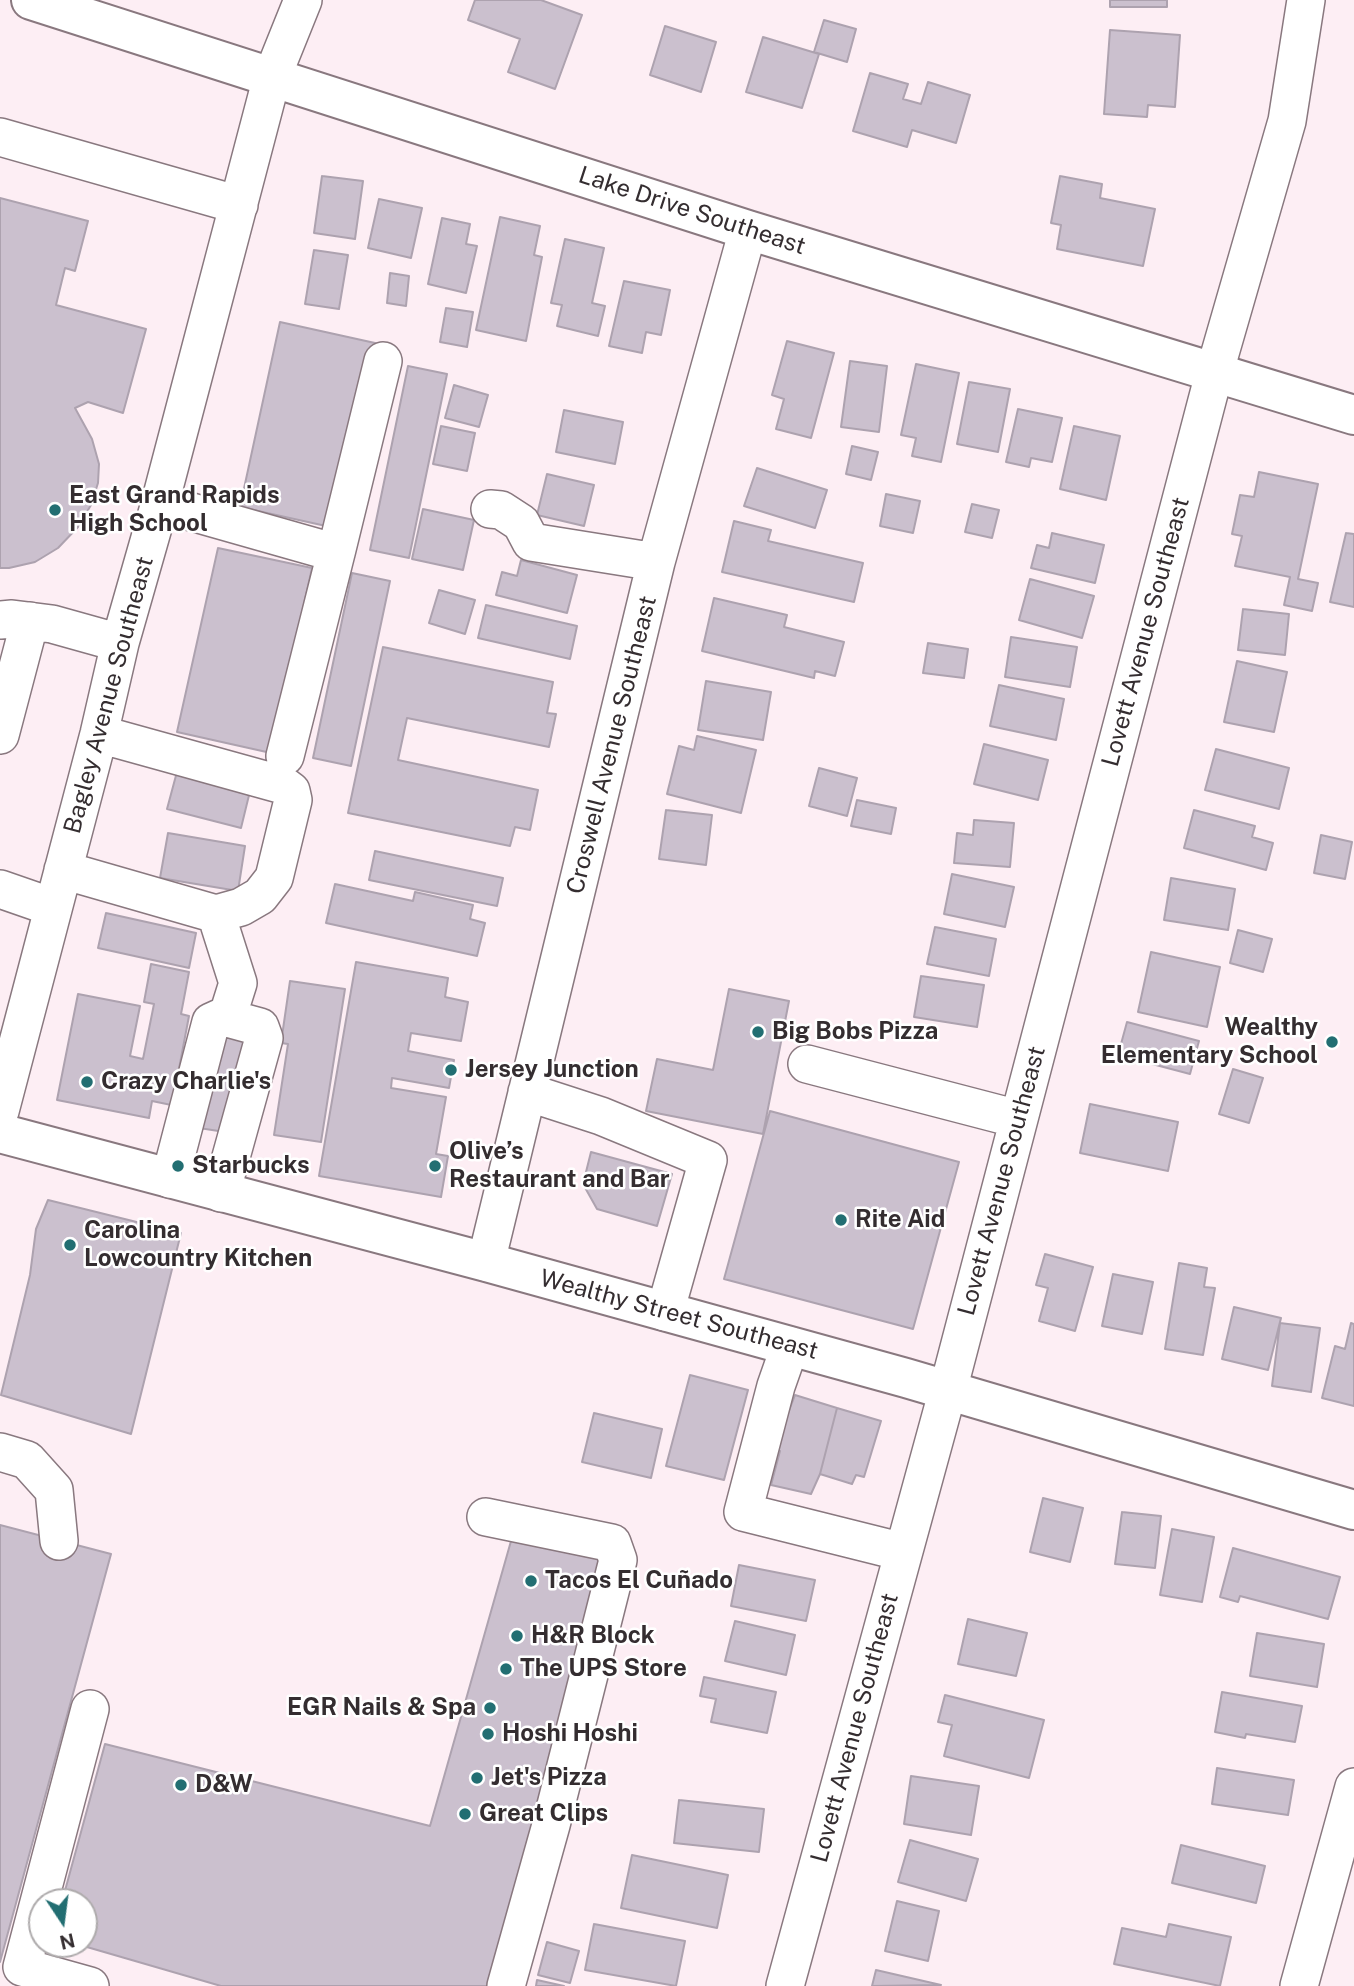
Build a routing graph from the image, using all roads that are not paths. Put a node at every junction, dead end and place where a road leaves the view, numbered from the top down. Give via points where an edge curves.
1 (31, 0) edge
2 (303, 0) edge
3 (1306, 0) edge
4 (272, 77) junction
5 (0, 137) edge
6 (239, 205) junction
7 (748, 230) junction
8 (383, 361) dead end
9 (1213, 374) junction
10 (1354, 415) edge
11 (160, 503) junction
12 (490, 509) dead end
13 (336, 553) junction
14 (656, 562) junction
15 (14, 620) edge
16 (120, 643) junction
17 (99, 734) junction
18 (0, 735) edge
19 (285, 756) dead end
20 (63, 870) junction
21 (0, 889) edge
22 (52, 907) junction
23 (216, 914) junction
24 (227, 1018) junction
25 (807, 1064) dead end
26 (527, 1092) junction
27 (0, 1111) edge
28 (1018, 1119) junction
29 (0, 1133) edge
30 (170, 1179) junction
31 (221, 1193) junction
32 (486, 1262) junction
33 (665, 1312) junction
34 (790, 1346) junction
35 (948, 1390) junction
36 (0, 1452) edge
37 (1354, 1510) edge
38 (486, 1517) dead end
39 (59, 1541) dead end
40 (903, 1552) junction
41 (90, 1709) dead end
42 (1354, 1787) edge
43 (90, 1986) edge
44 (506, 1986) edge
45 (785, 1986) edge
46 (1299, 1986) edge

1 - 4 main road, Lake Drive Southeast
2 - 4 street, Bagley Avenue Southeast
3 - 9 street, Lovett Avenue Southeast via 1287,121
4 - 6 street, Bagley Avenue Southeast
4 - 7 main road, Lake Drive Southeast
5 - 6 street
6 - 11 street, Bagley Avenue Southeast
7 - 9 main road, Lake Drive Southeast
7 - 14 street, Croswell Avenue Southeast
8 - 13 street
9 - 10 main road, Lake Drive Southeast
9 - 28 street, Lovett Avenue Southeast
11 - 13 street
11 - 16 street, Bagley Avenue Southeast
12 - 14 street via 501,510 521,523 531,542
13 - 19 street
14 - 26 street, Croswell Avenue Southeast
15 - 16 street via 52,624
15 - 18 street
16 - 17 street, Bagley Avenue Southeast
17 - 20 street, Bagley Avenue Southeast
17 - 23 street via 284,785 291,791 293,800 274,878 260,896
20 - 22 street, Bagley Avenue Southeast
20 - 23 street
21 - 22 street
22 - 27 street, Bagley Avenue Southeast
23 - 24 street via 238,983
24 - 30 street via 211,1022
24 - 31 street via 260,1027 264,1038
25 - 28 street
26 - 32 street, Croswell Avenue Southeast
26 - 33 street via 601,1116 708,1160
28 - 35 street, Lovett Avenue Southeast
29 - 30 main road, Wealthy Street Southeast
30 - 31 main road, Wealthy Street Southeast
31 - 32 main road, Wealthy Street Southeast
32 - 33 main road, Wealthy Street Southeast
33 - 34 main road, Wealthy Street Southeast
34 - 35 main road, Wealthy Street Southeast
34 - 40 street via 743,1513
35 - 37 main road, Wealthy Street Southeast
35 - 40 street, Lovett Avenue Southeast
36 - 39 street via 27,1460 54,1490
38 - 44 street via 612,1543 618,1560
40 - 45 street, Lovett Avenue Southeast
41 - 43 street via 22,1967
42 - 46 street

